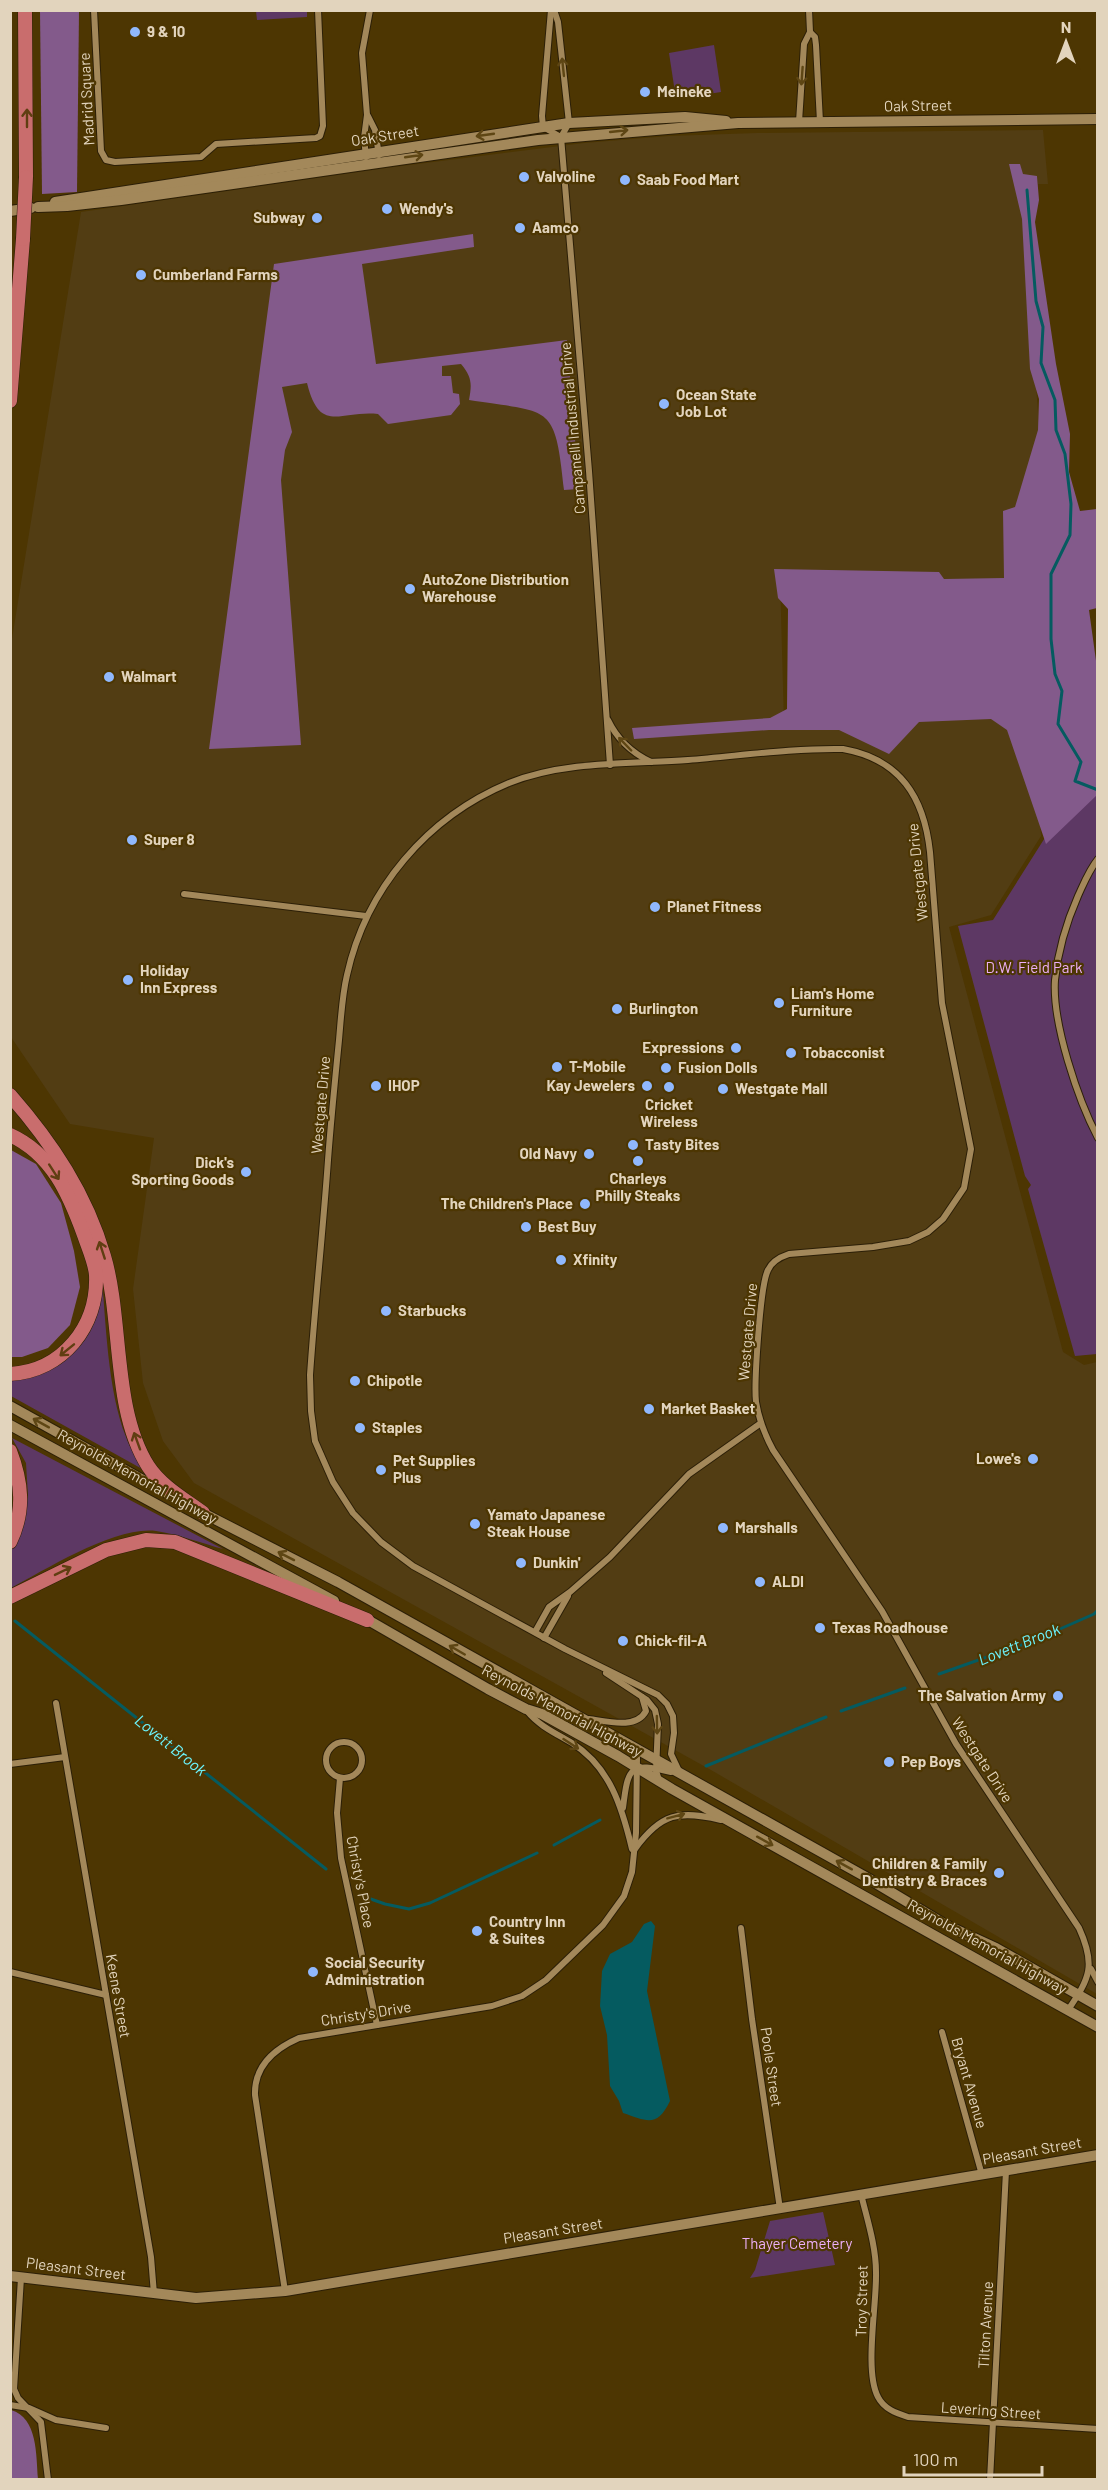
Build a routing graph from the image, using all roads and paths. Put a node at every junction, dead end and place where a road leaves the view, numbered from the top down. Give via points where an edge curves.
1 (25, 10) edge
2 (94, 10) edge
3 (318, 10) edge
4 (370, 10) edge
5 (552, 10) edge
6 (809, 10) edge
7 (810, 32) junction
8 (368, 115) junction
9 (1098, 119) edge
10 (799, 122) junction
11 (820, 122) junction
12 (569, 123) junction
13 (738, 123) junction
14 (543, 126) junction
15 (561, 137) junction
16 (380, 156) junction
17 (366, 159) junction
18 (10, 211) edge
19 (10, 401) edge
20 (607, 717) junction
21 (652, 762) junction
22 (610, 765) junction
23 (1098, 859) edge
24 (184, 894) dead end
25 (366, 916) junction
26 (10, 1095) edge
27 (10, 1135) edge
28 (1098, 1138) edge
29 (10, 1374) edge
30 (10, 1406) edge
31 (761, 1423) junction
32 (10, 1425) edge
33 (10, 1451) edge
34 (203, 1514) junction
35 (10, 1542) edge
36 (570, 1593) junction
37 (10, 1597) edge
38 (367, 1620) junction
39 (534, 1632) junction
40 (544, 1638) junction
41 (588, 1661) junction
42 (642, 1696) junction
43 (56, 1703) dead end
44 (526, 1708) junction
45 (582, 1718) junction
46 (633, 1746) junction
47 (671, 1747) junction
48 (65, 1756) junction
49 (637, 1763) junction
50 (10, 1764) edge
51 (656, 1764) junction
52 (681, 1774) junction
53 (340, 1778) junction
54 (660, 1782) junction
55 (623, 1811) junction
56 (732, 1822) junction
57 (633, 1852) junction
58 (741, 1928) dead end
59 (1090, 1966) junction
60 (10, 1972) edge
61 (1098, 1982) edge
62 (106, 1995) junction
63 (1078, 1995) junction
64 (1098, 2006) edge
65 (1068, 2010) junction
66 (377, 2025) junction
67 (1098, 2027) edge
68 (942, 2032) dead end
69 (1098, 2155) edge
70 (1006, 2171) junction
71 (982, 2175) junction
72 (861, 2194) junction
73 (780, 2209) junction
74 (16, 2277) edge
75 (285, 2291) junction
76 (154, 2294) junction
77 (10, 2405) edge
78 (885, 2406) joint
79 (29, 2408) junction
80 (993, 2424) junction
81 (106, 2428) dead end
82 (1098, 2429) edge
83 (48, 2480) edge
84 (990, 2480) edge

19 -> 1 highway, bridge via 26,177
2 - 3 street, Madrid Square via 101,151 106,160 115,162 201,157 216,144 320,136 323,126
4 - 8 street via 362,53
12 -> 5 street via 558,22
5 - 14 street
6 - 7 street
7 -> 10 street via 804,44
7 - 11 street via 816,45
8 - 16 street
8 - 17 street
9 - 11 main road, Oak Street
10 - 11 main road, Oak Street
10 - 13 main road, Oak Street
12 - 13 main road, Oak Street via 705,117
12 - 14 main road, Oak Street
12 - 15 street
15 -> 13 main road, Oak Street
14 - 15 street
14 -> 16 main road, Oak Street
16 -> 15 main road, Oak Street
15 - 20 street, Campanelli Industrial Drive
16 - 17 main road, Oak Street
17 - 18 main road, Oak Street via 121,200
21 -> 20 street, Campanelli Industrial Drive via 621,741
20 - 22 street, Campanelli Industrial Drive
21 - 22 street, Westgate Drive
21 - 31 street, Westgate Drive via 829,749 859,752 897,773 914,794 927,828 942,1002 971,1149 964,1188 943,1219 909,1241 794,1253 772,1263 765,1276 756,1376
22 - 25 street, Westgate Drive via 550,771 511,783 466,806 414,848
23 - 28 street via 1073,909 1055,981 1066,1055
24 - 25 street
25 - 39 street, Westgate Drive via 346,976 335,1075 310,1375 315,1441 333,1482 353,1513 381,1542 413,1566
34 -> 26 highway via 164,1484 148,1466 136,1442 105,1258 93,1222 76,1184
27 -> 29 highway via 31,1146 56,1173 80,1224 96,1272 93,1307 74,1345 42,1367
34 -> 30 main road, Reynolds Memorial Highway
31 - 36 street via 689,1474
31 - 59 street, Westgate Drive via 778,1457 888,1619 956,1744 1076,1922 1092,1956
32 - 38 main road, Reynolds Memorial Highway
33 - 35 highway via 21,1492 21,1512
45 -> 34 main road, Reynolds Memorial Highway via 338,1582
36 - 39 street via 549,1607
36 - 40 street
37 -> 38 highway via 106,1550 146,1540 176,1542
38 - 44 main road, Reynolds Memorial Highway
39 - 40 street, Westgate Drive
40 - 41 street, Westgate Drive
41 - 42 street, Westgate Drive
41 - 47 street, Westgate Drive via 663,1699 673,1716
42 - 45 street via 646,1711 638,1719 624,1722
42 -> 51 street, Westgate Drive via 657,1717
43 - 48 street, Keene Street
44 - 49 main road, Reynolds Memorial Highway
44 -> 55 street, Christy's Drive via 537,1723 593,1760
45 - 46 main road, Reynolds Memorial Highway
46 - 49 street, Christy's Drive
46 - 51 main road, Reynolds Memorial Highway
47 - 51 street
47 - 52 street, Westgate Drive via 672,1759
48 - 50 street
48 - 62 street, Keene Street
49 - 51 street
49 - 54 main road, Reynolds Memorial Highway
49 - 55 street, Christy's Drive via 627,1778
49 - 57 street, Christy's Drive
51 - 52 main road, Reynolds Memorial Highway
51 - 54 street, Westgate Drive
63 -> 52 main road, Reynolds Memorial Highway via 996,1948 946,1925
53 - 53 street via 352,1777 361,1768 360,1750 350,1742 339,1742 327,1753 328,1769
53 - 66 street, Christy's Place via 337,1813 341,1858
54 - 56 main road, Reynolds Memorial Highway
55 - 57 street, Christy's Drive
57 -> 56 street via 653,1828 679,1814
56 -> 65 main road, Reynolds Memorial Highway
57 - 66 street, Christy's Drive via 629,1884 618,1906 536,1988 492,2007
58 - 73 street, Poole Street
59 - 61 street
59 - 63 street, Westgate Drive
60 - 62 street
62 - 76 street, Keene Street
63 - 64 main road, Reynolds Memorial Highway
63 - 65 street, Westgate Drive
65 - 67 main road, Reynolds Memorial Highway
66 - 75 street, Christy's Drive via 292,2041 271,2055 256,2076 255,2101
68 - 71 street, Bryant Avenue
69 - 70 main road, Pleasant Street
70 - 71 main road, Pleasant Street
70 - 80 street, Tilton Avenue
71 - 72 main road, Pleasant Street
72 - 73 main road, Pleasant Street
72 - 78 street, Troy Street via 876,2269 873,2378
73 - 75 main road, Pleasant Street
74 - 76 main road, Pleasant Street
74 - 79 street via 14,2389
75 - 76 main road, Pleasant Street via 213,2298
77 - 79 street
78 - 80 street, Levering Street via 908,2417
79 - 81 street via 56,2420
79 - 83 street via 41,2422
80 - 82 street, Levering Street
80 - 84 street, Tilton Avenue

